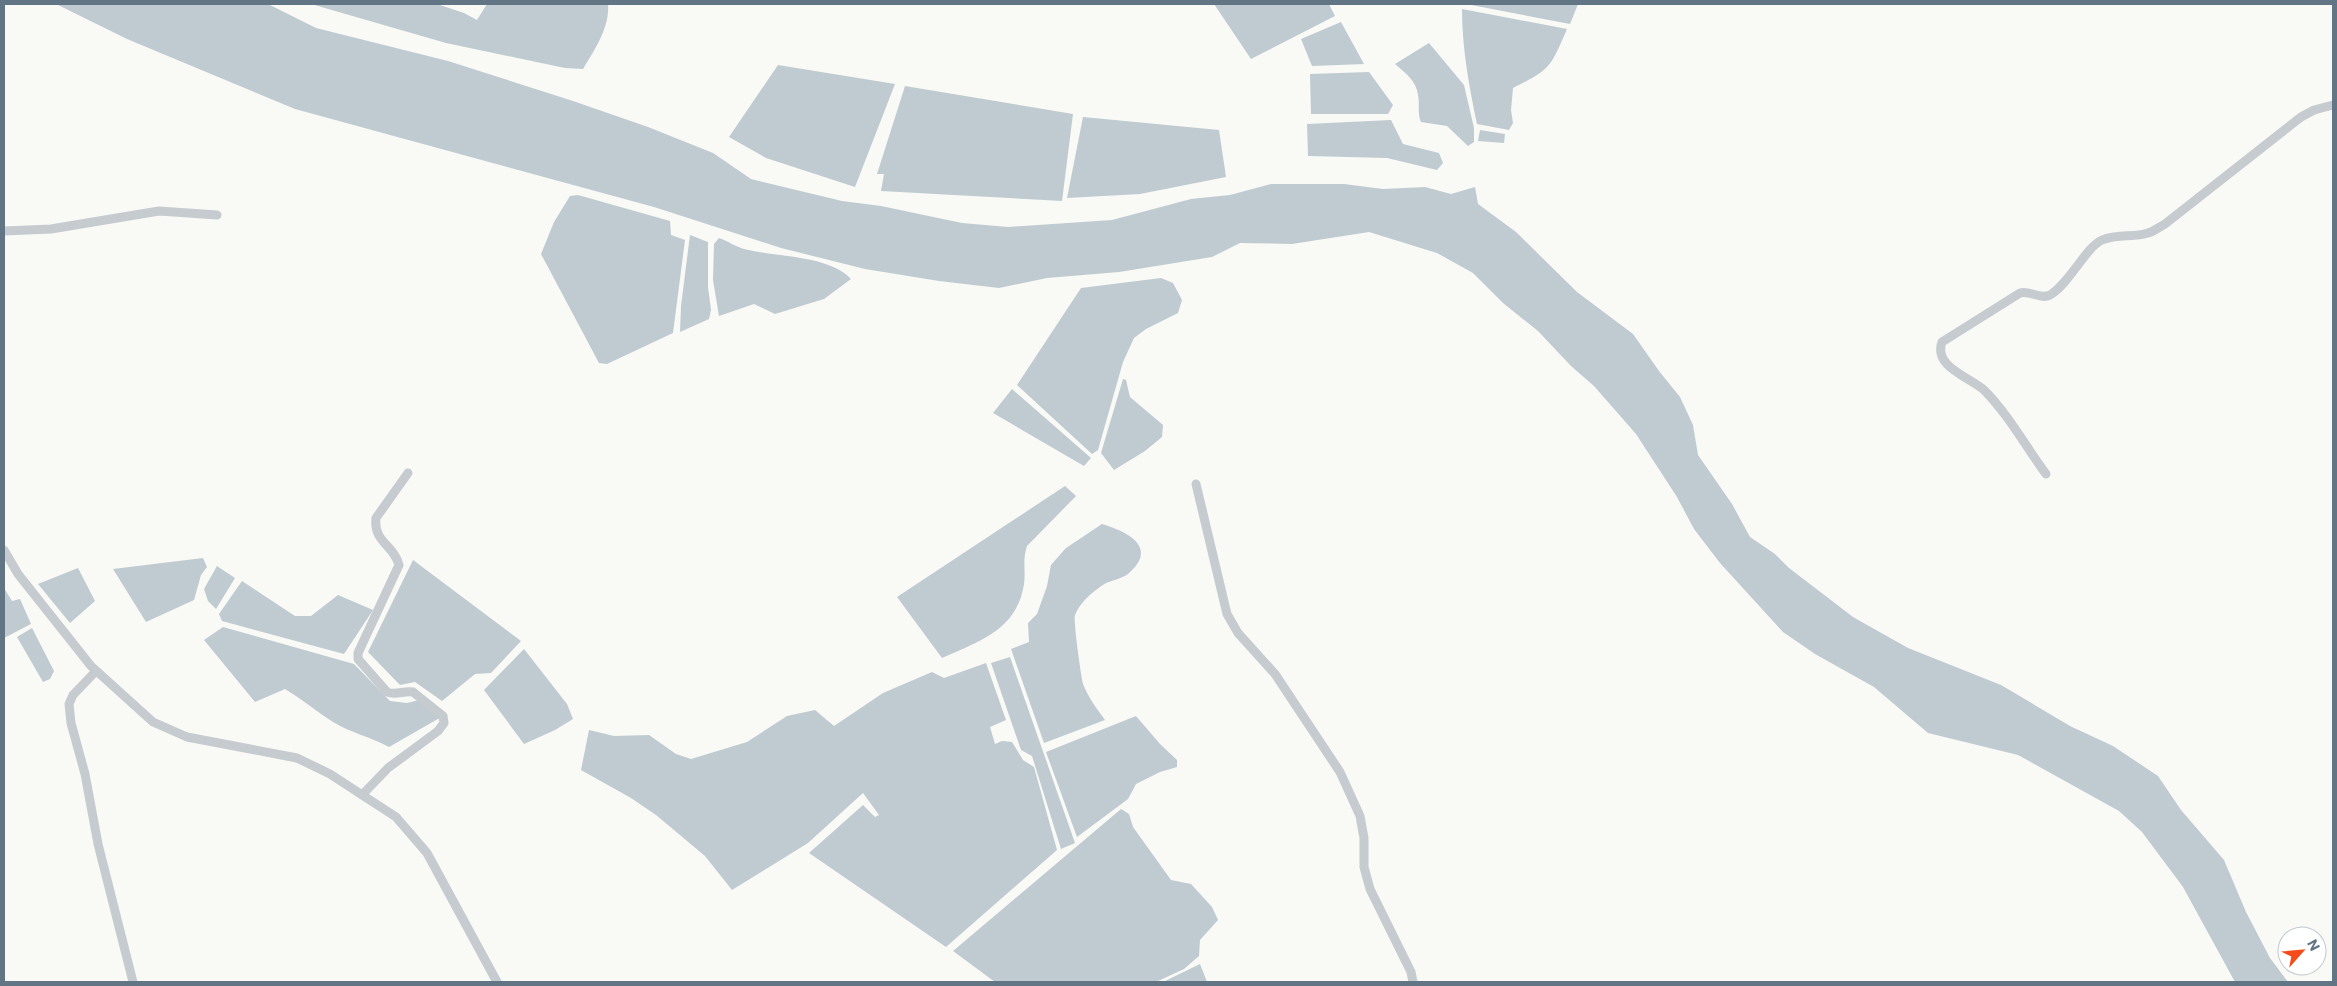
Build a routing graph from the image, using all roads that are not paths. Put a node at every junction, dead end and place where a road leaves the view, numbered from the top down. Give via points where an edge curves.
1 (2333, 105) edge
2 (217, 215) dead end
3 (4, 231) edge
4 (408, 473) dead end
5 (2046, 474) dead end
6 (1196, 484) dead end
7 (4, 550) edge
8 (96, 672) junction
9 (362, 794) junction
10 (133, 982) edge
11 (497, 982) edge
12 (1413, 982) edge

1 - 5 street via 2301,117 2165,224 2148,233 2100,240 2074,273 2049,296 2027,291 2020,293 1942,342 1941,355 1950,368 1983,390
2 - 3 street via 159,211 51,229
4 - 9 street via 376,518 378,536 397,557 399,565 358,659 387,692 393,695 414,692 442,716 444,723 388,768
6 - 12 street via 1227,614 1238,633 1275,674 1340,772 1360,816 1364,867 1370,889
7 - 8 street via 55,624
8 - 9 street via 153,722 187,737 297,758
8 - 10 street via 73,695 69,704 71,723 86,774 98,844
9 - 11 street via 396,817 426,853

